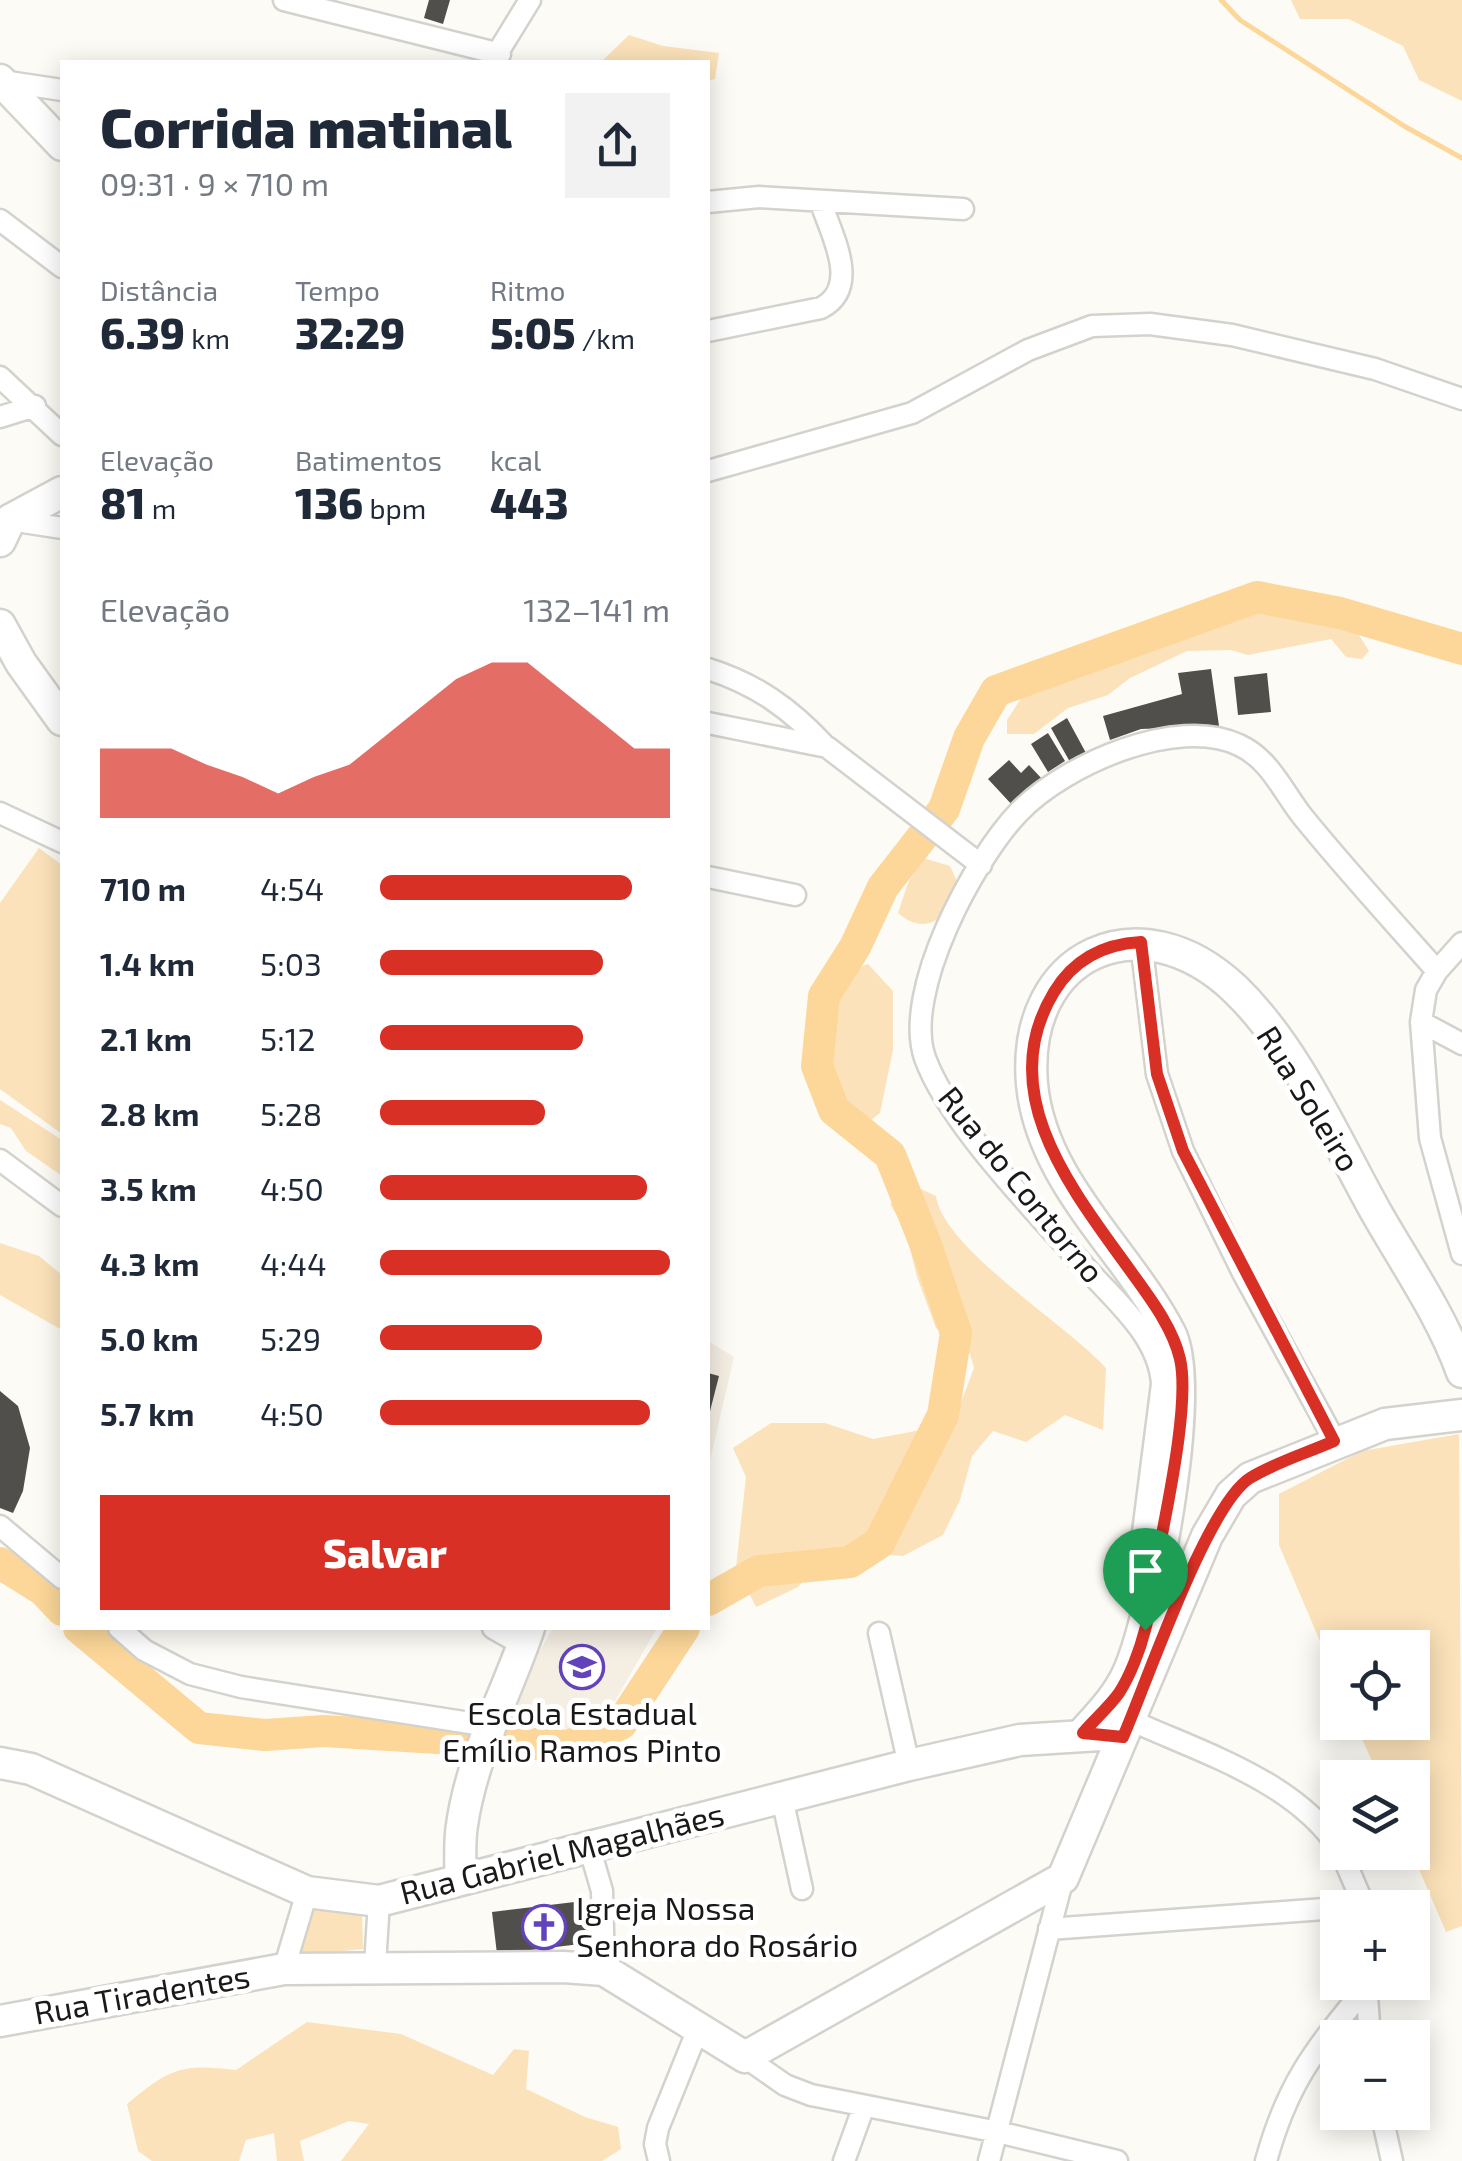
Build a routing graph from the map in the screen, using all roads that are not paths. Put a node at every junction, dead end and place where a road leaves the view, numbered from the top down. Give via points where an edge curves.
1 (284, 0) edge
2 (378, 0) edge
3 (530, 0) edge
4 (372, 23) junction
5 (496, 58) edge
6 (1, 80) edge
7 (60, 90) edge
8 (60, 143) edge
9 (710, 202) edge
10 (821, 203) junction
11 (964, 209) dead end
12 (0, 220) edge
13 (60, 265) edge
14 (710, 330) edge
15 (0, 377) edge
16 (1462, 398) edge
17 (35, 406) junction
18 (0, 418) edge
19 (60, 433) edge
20 (710, 470) edge
21 (60, 493) edge
22 (3, 528) edge
23 (60, 528) edge
24 (0, 625) edge
25 (710, 670) edge
26 (60, 717) edge
27 (710, 723) edge
28 (827, 747) junction
29 (0, 813) edge
30 (60, 841) edge
31 (981, 865) junction
32 (710, 877) edge
33 (795, 895) dead end
34 (1141, 942) junction
35 (1462, 943) edge
36 (1437, 971) junction
37 (1421, 1022) junction
38 (1462, 1044) edge
39 (0, 1160) edge
40 (60, 1205) edge
41 (1462, 1254) edge
42 (1462, 1372) edge
43 (1459, 1417) edge
44 (1334, 1441) junction
45 (0, 1526) edge
46 (60, 1576) edge
47 (121, 1630) edge
48 (501, 1630) edge
49 (1145, 1630) junction
50 (878, 1633) dead end
51 (526, 1636) edge
52 (1126, 1728) junction
53 (1083, 1733) junction
54 (487, 1734) junction
55 (0, 1763) edge
56 (909, 1765) junction
57 (782, 1798) junction
58 (1320, 1827) edge
59 (589, 1846) junction
60 (1064, 1878) junction
61 (460, 1879) junction
62 (802, 1889) dead end
63 (307, 1892) junction
64 (379, 1901) junction
65 (1320, 1909) edge
66 (1049, 1929) junction
67 (376, 1966) junction
68 (284, 1969) junction
69 (604, 1970) junction
70 (1354, 2000) edge
71 (0, 2020) edge
72 (698, 2029) junction
73 (745, 2057) junction
74 (864, 2106) junction
75 (1385, 2130) edge
76 (998, 2132) junction
77 (659, 2161) edge
78 (844, 2161) edge
79 (990, 2161) edge
80 (1117, 2161) edge
81 (1266, 2161) edge
82 (1392, 2161) edge

1 - 4 street
2 - 4 street
3 - 5 street
4 - 5 street
6 - 7 street
6 - 8 street
9 - 10 street via 759,197
10 - 11 street
10 - 14 street via 842,266 834,301
12 - 13 street
15 - 17 street
16 - 20 street via 1232,335 1150,324 1092,326 1028,350 912,413
17 - 18 street
17 - 19 street
21 - 22 street
22 - 23 street
24 - 26 street
25 - 28 street via 768,694
27 - 28 street
28 - 31 street
29 - 30 street
31 - 36 street, Rua do Contorno via 1018,812 1052,784 1142,742 1216,737 1263,760 1300,814
31 - 49 street, Rua do Contorno via 926,983 923,1054 944,1100 1131,1319 1160,1364 1140,1570
32 - 33 street
34 - 42 street, Rua Soleiro via 1211,967 1290,1058
34 - 44 street via 1157,1074 1183,1151
34 - 49 street, Rua Soleiro via 1116,943 1085,957 1061,980 1041,1014 1032,1083 1062,1174 1147,1294 1180,1359 1172,1478
35 - 36 street
36 - 37 street
37 - 38 street
37 - 41 street via 1430,1138
39 - 40 street
43 - 44 street via 1384,1424
44 - 52 street via 1250,1478 1231,1495 1207,1536
45 - 46 street
47 - 54 street via 190,1674
48 - 51 street
49 - 53 street, Rua Soleiro via 1118,1693
50 - 56 street
51 - 54 street
52 - 53 street, Rua Gabriel Magalhães
52 - 58 street via 1286,1796
52 - 60 street
53 - 56 street, Rua Gabriel Magalhães
54 - 61 street via 462,1825
55 - 63 street, Rua Gabriel Magalhães via 31,1769
56 - 57 street, Rua Gabriel Magalhães
57 - 59 street, Rua Gabriel Magalhães
57 - 62 street
59 - 61 street, Rua Gabriel Magalhães
59 - 69 street via 602,1891
60 - 66 street
60 - 73 street
61 - 64 street, Rua Gabriel Magalhães
63 - 64 street, Rua Gabriel Magalhães
63 - 68 street
64 - 67 street
65 - 66 street
66 - 76 street
67 - 68 street, Rua Tiradentes
67 - 69 street, Rua Tiradentes
68 - 71 street, Rua Tiradentes
69 - 72 street
70 - 81 street via 1303,2066
72 - 73 street
72 - 77 street via 658,2128
73 - 74 street via 785,2085
74 - 76 street
74 - 78 street
75 - 82 street
76 - 79 street
76 - 80 street

